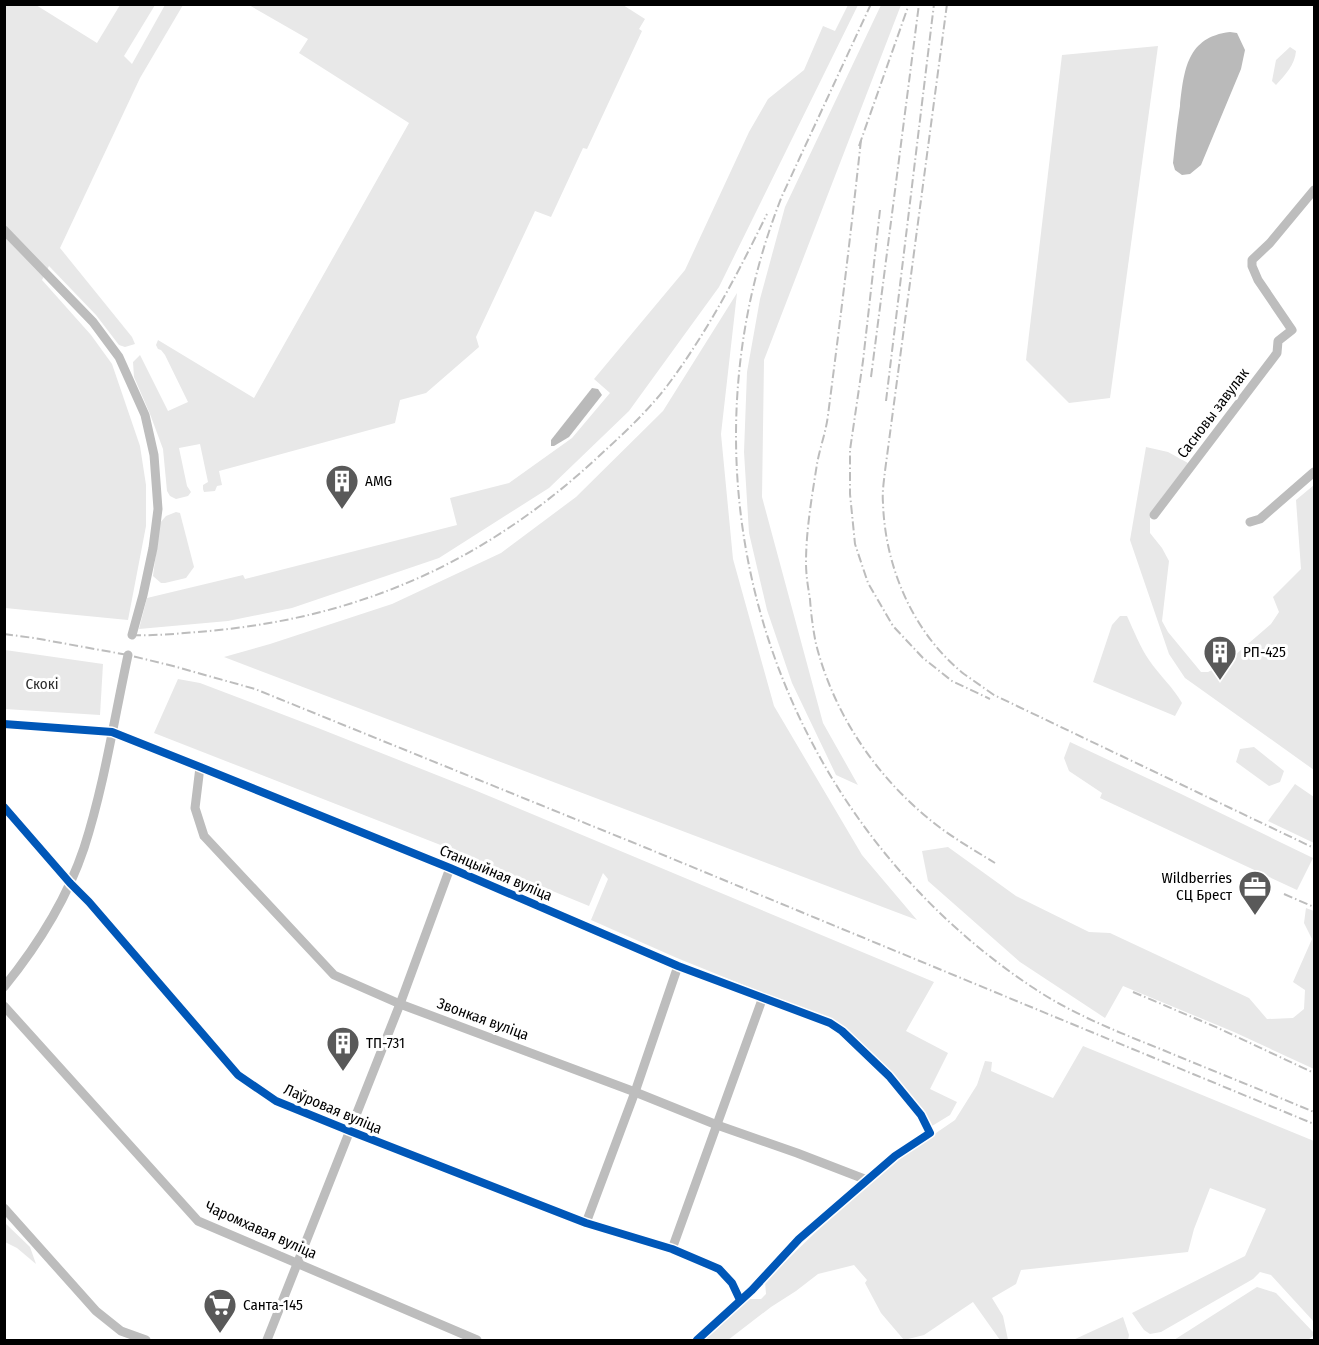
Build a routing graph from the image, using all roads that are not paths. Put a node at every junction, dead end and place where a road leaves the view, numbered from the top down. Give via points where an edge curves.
1 (1314, 190) edge
2 (4, 230) edge
3 (1314, 472) edge
4 (1154, 515) dead end
5 (1250, 522) dead end
6 (132, 635) dead end
7 (128, 656) dead end
8 (4, 724) edge
9 (112, 732) junction
10 (200, 767) junction
11 (4, 807) edge
12 (450, 868) junction
13 (70, 883) junction
14 (678, 966) junction
15 (4, 987) edge
16 (763, 997) junction
17 (400, 1004) junction
18 (4, 1006) edge
19 (635, 1092) junction
20 (717, 1125) junction
21 (350, 1131) junction
22 (867, 1180) junction
23 (4, 1208) edge
24 (586, 1223) junction
25 (672, 1249) junction
26 (297, 1263) junction
27 (740, 1300) junction
28 (146, 1341) edge
29 (267, 1341) edge
30 (477, 1341) edge
31 (697, 1341) edge

1 - 4 street, Сасновы завулак via 1252,260 1258,280 1292,330 1278,341 1277,353
2 - 6 street via 93,322 119,357 145,415 154,455 158,509
3 - 5 street via 1260,519
7 - 9 street
8 - 9 street, Станцыйная вуліца
9 - 10 street, Станцыйная вуліца
9 - 13 street via 96,807
10 - 12 street, Станцыйная вуліца
10 - 17 street, Звонкая вуліца via 195,808 204,836 334,975
11 - 13 street, Лаўровая вуліца
12 - 14 street, Станцыйная вуліца
12 - 17 street
13 - 15 street via 48,928
13 - 21 street, Лаўровая вуліца via 238,1075 276,1101
14 - 16 street, Станцыйная вуліца
14 - 19 street
16 - 20 street
16 - 22 street, Станцыйная вуліца via 830,1023 895,1084 921,1115 930,1133
17 - 19 street, Звонкая вуліца
17 - 21 street
18 - 26 street, Чаромхавая вуліца via 198,1221
19 - 20 street, Звонкая вуліца
19 - 24 street
20 - 22 street, Звонкая вуліца
20 - 25 street
21 - 24 street, Лаўровая вуліца
21 - 26 street
22 - 27 street via 799,1239
23 - 28 street via 96,1311 121,1330
24 - 25 street, Лаўровая вуліца
25 - 27 street, Лаўровая вуліца via 719,1269
26 - 29 street
26 - 30 street, Чаромхавая вуліца
27 - 31 street

